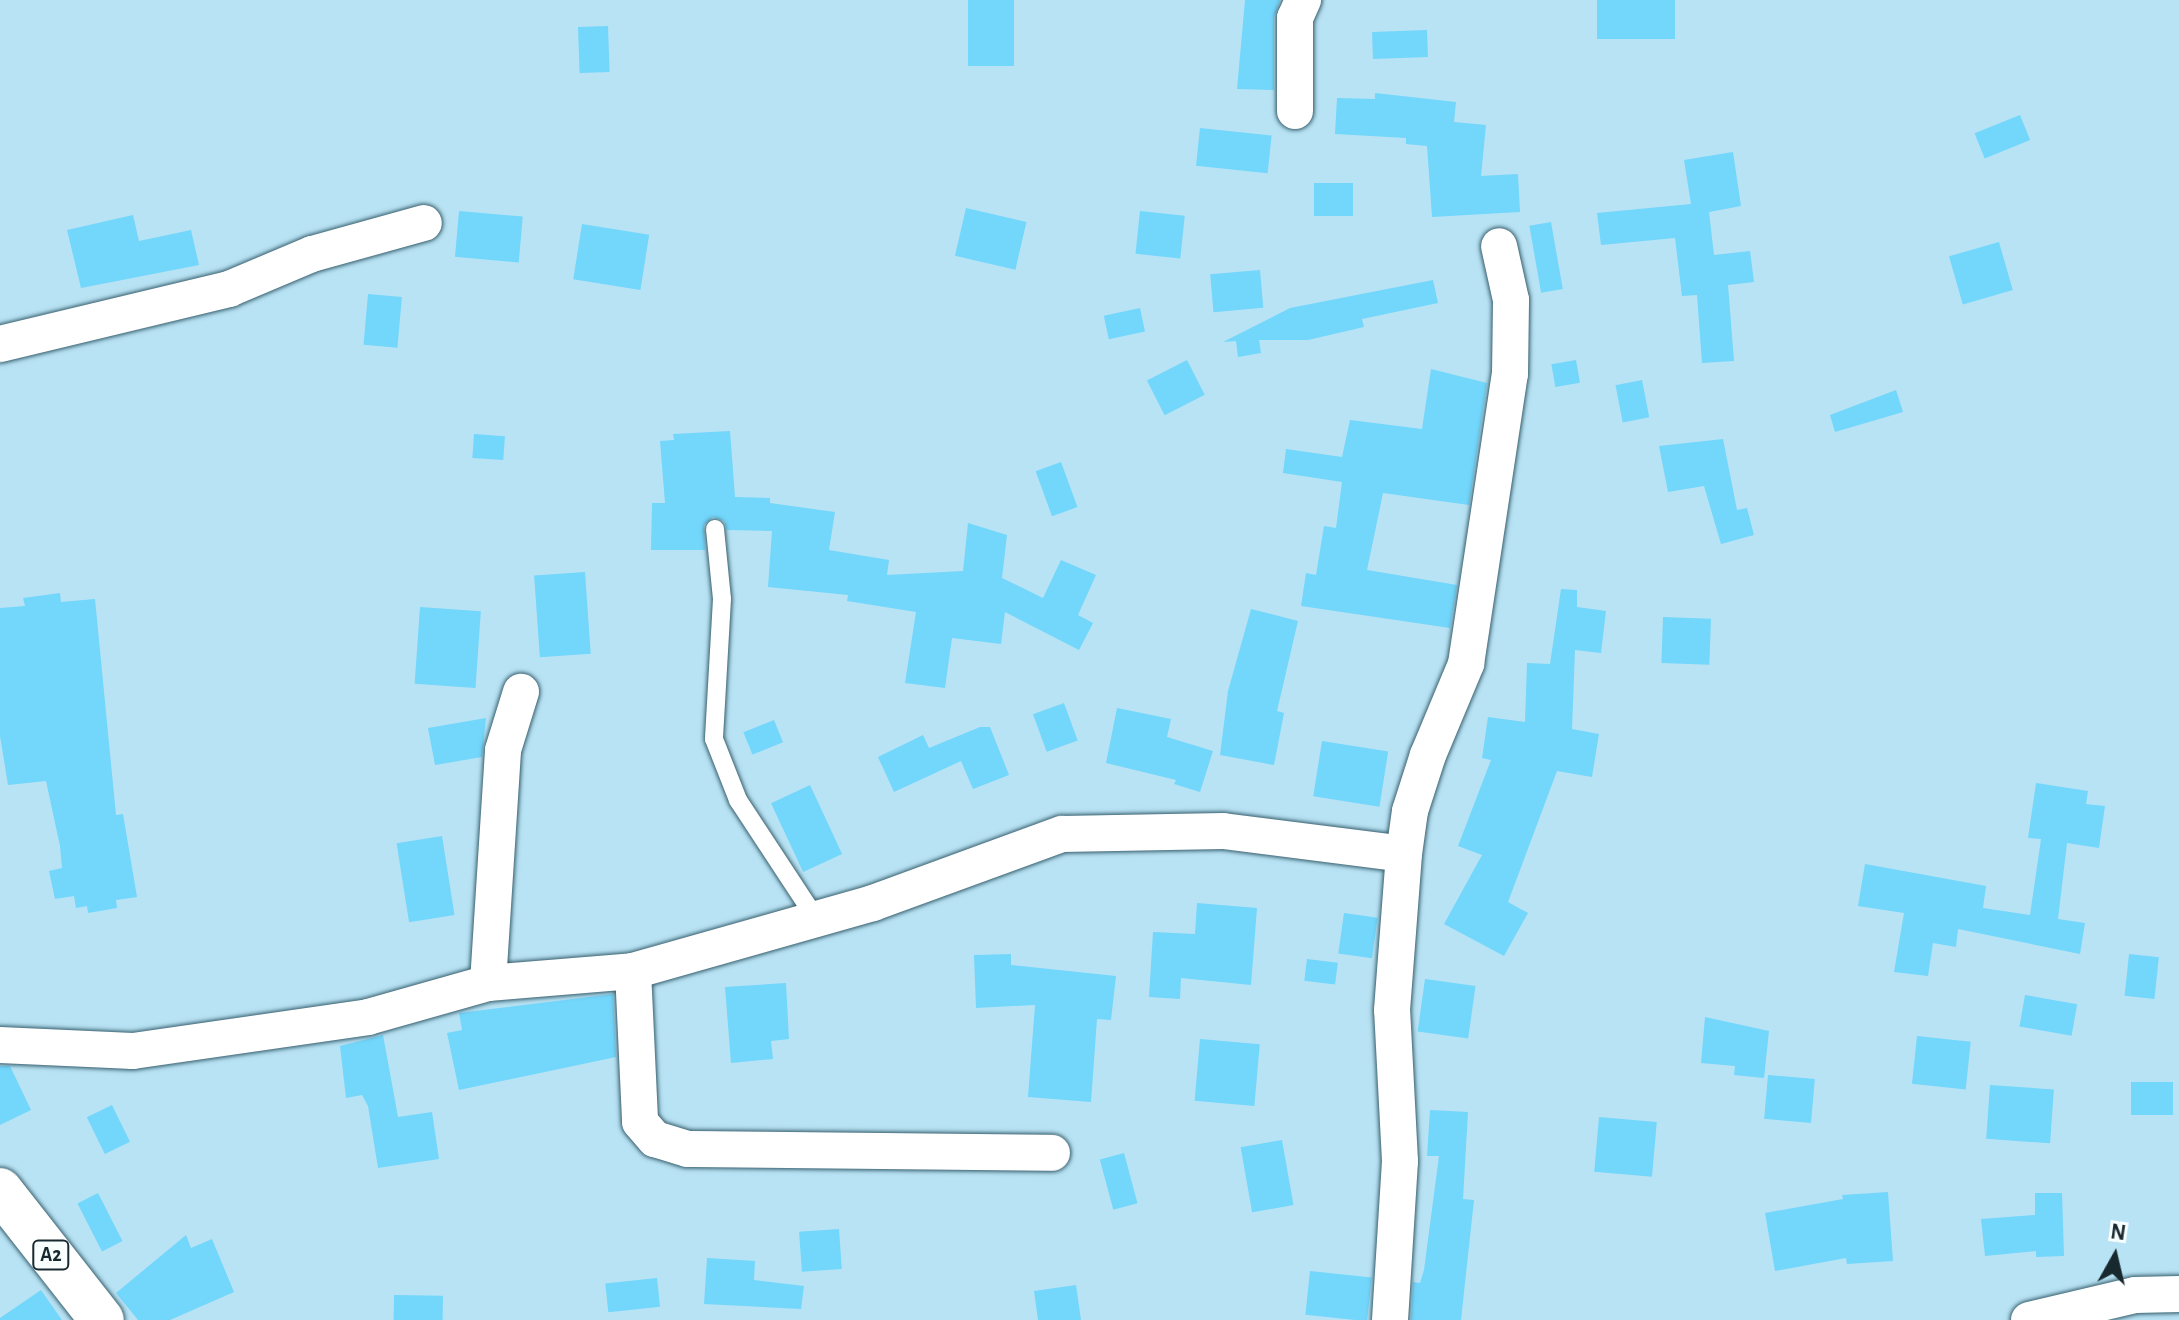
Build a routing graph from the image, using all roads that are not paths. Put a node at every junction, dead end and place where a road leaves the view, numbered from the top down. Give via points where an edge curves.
1 (1303, 0) edge
2 (1295, 111) dead end
3 (424, 223) dead end
4 (1499, 246) dead end
5 (0, 344) edge
6 (715, 529) dead end
7 (521, 692) dead end
8 (1404, 854) junction
9 (815, 917) junction
10 (633, 971) junction
11 (488, 983) junction
12 (0, 1045) edge
13 (1052, 1153) dead end
14 (0, 1190) edge
15 (2179, 1294) edge
16 (102, 1320) edge
17 (1390, 1320) edge
18 (2029, 1320) edge

1 - 2 street via 1295,18
3 - 5 street via 312,254 229,289
4 - 8 street via 1511,300 1510,374 1466,664 1428,755 1410,811
6 - 9 lane via 722,599 714,739 738,800
7 - 11 street via 503,750
8 - 9 street via 1223,831 1062,834 873,903
8 - 17 street via 1392,1010 1400,1149
9 - 10 street
10 - 11 street
10 - 13 street via 640,1122 655,1139 688,1149
11 - 12 street via 368,1017 244,1037 133,1051
14 - 16 highway, A2
15 - 18 street via 2135,1295

